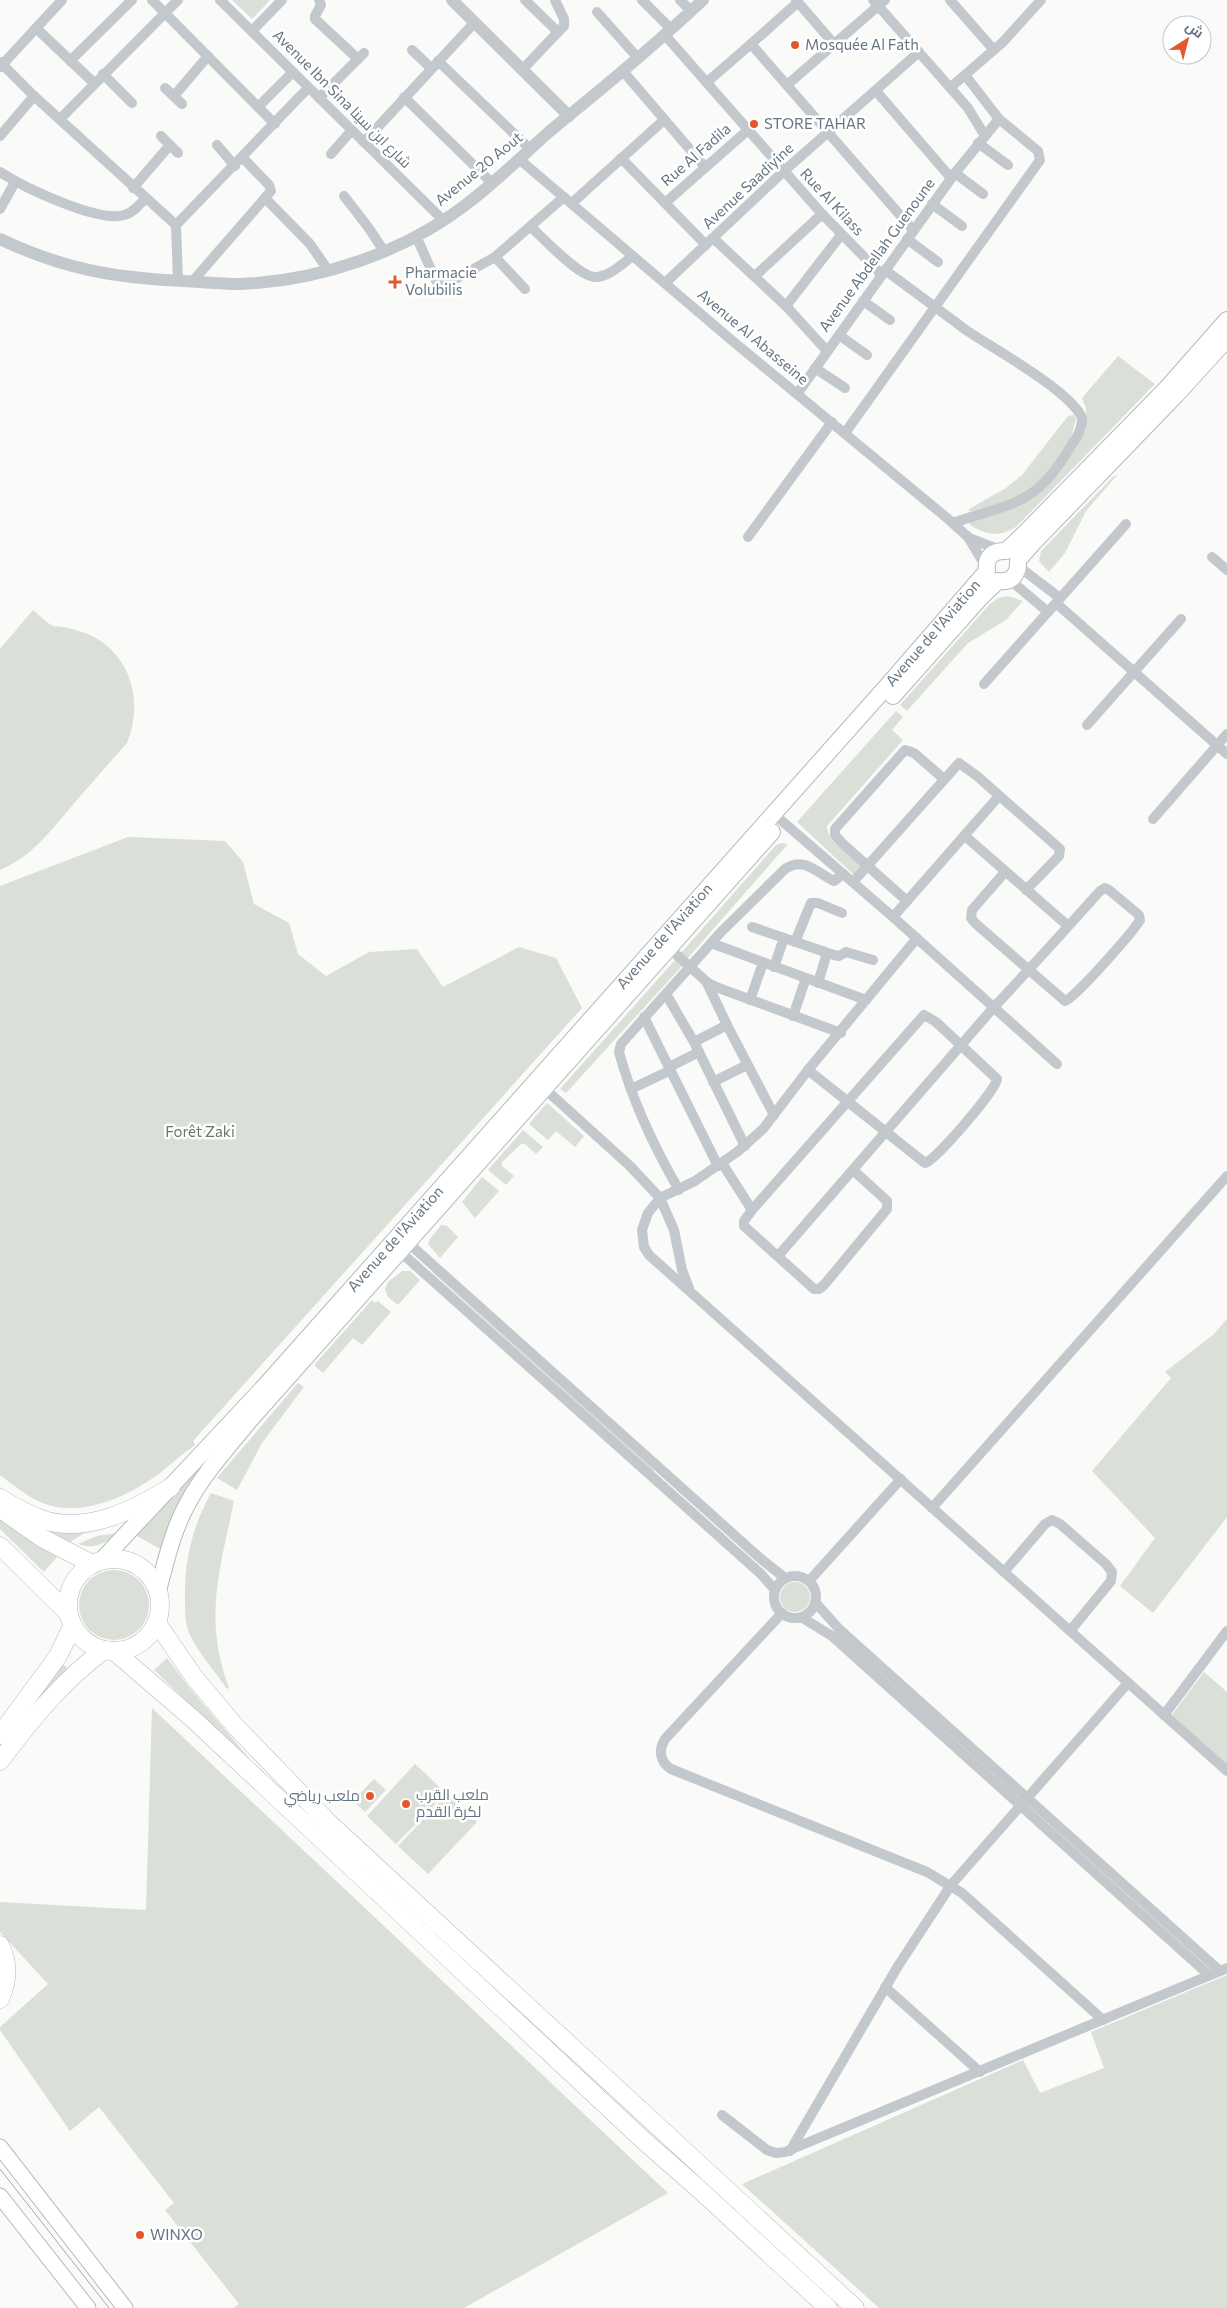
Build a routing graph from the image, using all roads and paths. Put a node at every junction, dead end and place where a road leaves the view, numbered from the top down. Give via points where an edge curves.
1 (62, 0) edge
2 (132, 0) edge
3 (152, 0) edge
4 (178, 0) edge
5 (220, 0) edge
6 (282, 0) edge
7 (319, 0) edge
8 (524, 0) edge
9 (555, 0) edge
10 (642, 0) edge
11 (680, 0) edge
12 (703, 0) edge
13 (950, 0) edge
14 (454, 1) edge
15 (797, 1) edge
16 (879, 2) edge
17 (1036, 2) edge
18 (691, 11) junction
19 (597, 12) dead end
20 (165, 14) junction
21 (475, 22) junction
22 (36, 28) junction
23 (252, 31) junction
24 (668, 31) junction
25 (558, 32) junction
26 (751, 44) junction
27 (834, 44) junction
28 (412, 50) dead end
29 (994, 50) junction
30 (919, 52) junction
31 (208, 56) junction
32 (637, 57) junction
33 (70, 61) junction
34 (1, 64) edge
35 (435, 64) junction
36 (523, 69) junction
37 (622, 70) junction
38 (293, 72) junction
39 (103, 74) junction
40 (965, 75) junction
41 (707, 82) junction
42 (94, 83) junction
43 (787, 86) junction
44 (950, 87) junction
45 (165, 88) dead end
46 (308, 88) junction
47 (876, 91) junction
48 (34, 96) junction
49 (174, 96) junction
50 (404, 97) junction
51 (319, 98) junction
52 (132, 103) dead end
53 (182, 104) dead end
54 (258, 107) junction
55 (569, 116) junction
56 (60, 119) junction
57 (1000, 119) junction
58 (664, 120) junction
59 (275, 124) junction
60 (352, 130) junction
61 (748, 130) junction
62 (827, 134) junction
63 (0, 136) edge
64 (161, 136) dead end
65 (981, 139) junction
66 (364, 142) junction
67 (170, 145) junction
68 (217, 145) dead end
69 (530, 149) junction
70 (178, 153) dead end
71 (331, 154) dead end
72 (243, 158) junction
73 (621, 158) junction
74 (519, 159) junction
75 (1008, 165) dead end
76 (235, 166) junction
77 (705, 167) junction
78 (784, 171) junction
79 (0, 172) edge
80 (953, 176) junction
81 (15, 182) junction
82 (492, 183) junction
83 (133, 188) junction
84 (983, 194) dead end
85 (344, 196) dead end
86 (145, 199) junction
87 (266, 199) junction
88 (568, 200) junction
89 (664, 203) junction
90 (932, 204) junction
91 (0, 209) edge
92 (822, 214) junction
93 (443, 220) junction
94 (176, 225) junction
95 (962, 226) dead end
96 (531, 227) junction
97 (841, 235) junction
98 (910, 235) junction
99 (416, 236) junction
100 (0, 239) edge
101 (709, 241) junction
102 (384, 251) junction
103 (633, 256) junction
104 (495, 257) junction
105 (938, 262) dead end
106 (328, 270) junction
107 (883, 273) junction
108 (755, 276) junction
109 (178, 281) junction
110 (192, 282) junction
111 (665, 283) junction
112 (525, 288) dead end
113 (863, 301) junction
114 (786, 306) junction
115 (935, 306) junction
116 (890, 320) dead end
117 (1227, 320) edge
118 (839, 335) junction
119 (1227, 339) edge
120 (827, 351) junction
121 (867, 355) dead end
122 (815, 368) junction
123 (845, 388) dead end
124 (797, 394) junction
125 (832, 422) junction
126 (845, 433) junction
127 (953, 523) junction
128 (1126, 524) dead end
129 (968, 537) junction
130 (748, 538) dead end
131 (1010, 557) junction
132 (1212, 557) dead end
133 (1227, 570) edge
134 (995, 575) junction
135 (1058, 600) junction
136 (1048, 612) junction
137 (1182, 619) dead end
138 (1134, 671) junction
139 (984, 684) dead end
140 (1088, 725) dead end
141 (1227, 734) edge
142 (1217, 745) junction
143 (1227, 754) edge
144 (944, 779) junction
145 (999, 796) junction
146 (1153, 818) dead end
147 (782, 821) junction
148 (965, 836) junction
149 (867, 866) junction
150 (1005, 872) junction
151 (844, 874) junction
152 (853, 882) junction
153 (1026, 890) junction
154 (907, 901) junction
155 (842, 913) dead end
156 (893, 917) junction
157 (1068, 925) junction
158 (752, 926) dead end
159 (784, 938) junction
160 (917, 938) junction
161 (795, 942) junction
162 (711, 943) junction
163 (670, 949) junction
164 (827, 953) junction
165 (873, 960) dead end
166 (763, 962) junction
167 (691, 967) junction
168 (774, 967) junction
169 (1029, 970) junction
170 (806, 978) junction
171 (707, 982) junction
172 (818, 983) junction
173 (666, 994) junction
174 (750, 1000) junction
175 (866, 1000) junction
176 (994, 1007) junction
177 (793, 1016) junction
178 (644, 1017) junction
179 (727, 1026) junction
180 (841, 1033) junction
181 (961, 1045) junction
182 (696, 1047) junction
183 (1057, 1064) dead end
184 (747, 1066) junction
185 (670, 1068) junction
186 (808, 1070) junction
187 (713, 1082) junction
188 (546, 1088) junction
189 (631, 1089) junction
190 (849, 1101) junction
191 (774, 1115) junction
192 (885, 1132) junction
193 (745, 1146) junction
194 (720, 1164) junction
195 (853, 1170) junction
196 (1227, 1176) edge
197 (679, 1190) junction
198 (660, 1198) junction
199 (752, 1210) junction
200 (400, 1243) junction
201 (778, 1256) junction
202 (691, 1291) junction
203 (901, 1479) junction
204 (171, 1487) junction
205 (0, 1498) edge
206 (0, 1508) edge
207 (932, 1508) junction
208 (0, 1546) edge
209 (97, 1562) junction
210 (1004, 1572) junction
211 (785, 1578) junction
212 (808, 1581) junction
213 (776, 1590) junction
214 (158, 1591) junction
215 (815, 1602) junction
216 (782, 1613) junction
217 (801, 1617) junction
218 (71, 1620) junction
219 (157, 1623) junction
220 (1070, 1631) junction
221 (1226, 1635) edge
222 (109, 1651) junction
223 (882, 1674) junction
224 (1128, 1683) junction
225 (1164, 1715) junction
226 (0, 1735) edge
227 (0, 1761) edge
228 (1227, 1771) edge
229 (1024, 1801) junction
230 (951, 1885) junction
231 (0, 1944) edge
232 (1223, 1969) edge
233 (1209, 1975) junction
234 (885, 1988) junction
235 (0, 1999) edge
236 (1103, 2020) junction
237 (980, 2072) junction
238 (722, 2114) dead end
239 (0, 2147) edge
240 (790, 2151) junction
241 (0, 2196) edge
242 (88, 2308) edge
243 (125, 2308) edge
244 (828, 2308) edge
245 (855, 2308) edge

1 - 22 street
2 - 33 street
3 - 20 street
4 - 20 street
5 - 23 street, Avenue Ibn Sina شارع ابن سينا
6 - 23 street
7 - 51 street via 321,5 314,16 316,19 361,56
8 - 25 street
9 - 25 street via 564,19 564,26
10 - 24 street, Rue Al Kilass
11 - 18 street
12 - 18 street, Avenue 20 Aout
13 - 29 street
14 - 21 street
15 - 26 street
15 - 27 street
16 - 27 street
16 - 30 street
17 - 29 street
18 - 24 street, Avenue 20 Aout
19 - 32 street
20 - 31 street
20 - 39 street
21 - 35 street
21 - 36 street
22 - 33 street
22 - 34 street
23 - 38 street, Avenue Ibn Sina شارع ابن سينا
24 - 32 street, Avenue 20 Aout
24 - 41 street, Rue Al Kilass
25 - 36 street
26 - 41 street
26 - 43 street
27 - 43 street
28 - 35 street
29 - 40 street
30 - 44 street
30 - 47 street, Avenue Saadiyine
31 - 49 street
31 - 54 street
32 - 37 street, Avenue 20 Aout
33 - 42 street
34 - 48 street
35 - 50 street
35 - 69 street
36 - 55 street
37 - 55 street, Avenue 20 Aout
37 - 58 street
38 - 46 street, Avenue Ibn Sina شارع ابن سينا
38 - 54 street
39 - 42 street
39 - 52 street
40 - 44 street
40 - 57 street
41 - 61 street, Rue Al Kilass
42 - 56 street
43 - 62 street
44 - 65 street via 975,117
45 - 49 street
46 - 51 street, Avenue Ibn Sina شارع ابن سينا
46 - 59 street
47 - 62 street, Avenue Saadiyine
47 - 80 street
48 - 56 street
48 - 63 street
49 - 53 street
50 - 66 street
50 - 82 street
51 - 60 street, Avenue Ibn Sina شارع ابن سينا
54 - 59 street
55 - 69 street, Avenue 20 Aout
56 - 83 street
57 - 65 street, Avenue Abdellah Guenoune
57 - 115 street via 1038,151 1040,160
58 - 73 street
58 - 77 street
59 - 72 street
60 - 66 street, Avenue Ibn Sina شارع ابن سينا
60 - 71 street
61 - 77 street, Rue Al Fadila
61 - 78 street, Rue Al Kilass
62 - 78 street, Avenue Saadiyine
62 - 98 street
64 - 67 street
65 - 75 street
65 - 80 street, Avenue Abdellah Guenoune
66 - 93 street, Avenue Ibn Sina شارع ابن سينا
67 - 70 street
67 - 83 street
68 - 76 street
69 - 74 street, Avenue 20 Aout
72 - 76 street
72 - 87 street via 271,187
73 - 88 street
73 - 89 street
74 - 82 street, Avenue 20 Aout
74 - 88 street, Avenue Al Abasseine
76 - 94 street
77 - 89 street, Rue Al Fadila
78 - 92 street, Rue Al Kilass
78 - 101 street, Avenue Saadiyine
79 - 81 street
80 - 84 street
80 - 90 street, Avenue Abdellah Guenoune
81 - 86 street via 49,198 116,216 129,213
81 - 91 street
82 - 93 street, Avenue 20 Aout
83 - 86 street
85 - 102 street
86 - 94 street
87 - 106 street via 310,244
87 - 110 street
88 - 96 street
88 - 103 street, Avenue Al Abasseine
89 - 101 street
90 - 95 street
90 - 98 street, Avenue Abdellah Guenoune
92 - 97 street, Rue Al Kilass
92 - 108 street
93 - 99 street, Avenue 20 Aout
94 - 109 street
96 - 103 street via 590,276 600,277
96 - 104 street
97 - 107 street, Rue Al Kilass
97 - 114 street
98 - 105 street
98 - 107 street, Avenue Abdellah Guenoune
99 - 102 street, Avenue 20 Aout
99 - 104 street via 437,283 441,285
100 - 109 street, Avenue 20 Aout via 47,260 86,271 145,280
101 - 108 street
101 - 111 street, Avenue Saadiyine
102 - 106 street, Avenue 20 Aout
103 - 111 street, Avenue Al Abasseine
104 - 112 street
106 - 110 street, Avenue 20 Aout via 263,282
107 - 113 street, Avenue Abdellah Guenoune
107 - 115 street, Rue Al Kilass
108 - 114 street
109 - 110 street, Avenue 20 Aout
111 - 124 street, Avenue Al Abasseine
113 - 116 street
113 - 118 street, Avenue Abdellah Guenoune
114 - 120 street
115 - 126 street
115 - 127 street, Rue Al Kilass via 1056,391 1078,410 1082,418 1070,448 1040,488 1018,502
117 - 131 main road, Avenue de l'Aviation
118 - 120 street, Avenue Abdellah Guenoune
118 - 121 street
119 - 131 main road, Avenue de l'Aviation
120 - 122 street, Avenue Abdellah Guenoune
122 - 123 street
122 - 124 street, Avenue Abdellah Guenoune
124 - 125 street, Avenue Al Abasseine
125 - 126 street, Avenue Al Abasseine
125 - 130 street
126 - 127 street, Avenue Al Abasseine
127 - 129 street, Avenue Al Abasseine
128 - 135 street
129 - 131 street, Avenue Al Abasseine
129 - 134 street, Avenue Al Abasseine
131 - 134 main road, Avenue de l'Aviation via 1017,572
131 - 134 main road, Avenue de l'Aviation via 990,556
131 - 135 street, Avenue Al Abasseine
132 - 133 street
134 - 136 street, Avenue Al Abasseine
134 - 147 main road, Avenue de l'Aviation via 981,597
134 - 200 main road, Avenue de l'Aviation
135 - 136 street
135 - 138 street, Avenue Al Abasseine
136 - 139 street
137 - 138 street
138 - 140 street
138 - 142 street, Avenue Al Abasseine
141 - 142 street
142 - 143 street, Avenue Al Abasseine
142 - 146 street
144 - 145 street via 960,763
144 - 149 street
144 - 149 street via 908,750 901,752 889,765 835,829 837,837
145 - 148 street
145 - 153 street via 1060,851 1059,856
147 - 151 street
147 - 163 main road, Avenue de l'Aviation
148 - 150 street
148 - 154 street
149 - 152 street
149 - 154 street
150 - 153 street
150 - 169 street via 970,916
151 - 152 street
151 - 162 street via 834,882 804,864 790,866
152 - 156 street
153 - 157 street
154 - 156 street
155 - 161 street via 811,902
156 - 160 street
157 - 169 street
157 - 169 street via 1105,888 1140,918 1068,1001
158 - 159 street
159 - 161 street
159 - 168 street
160 - 175 street
160 - 176 street
161 - 164 street
162 - 166 street
162 - 167 street
163 - 167 street
163 - 188 main road, Avenue de l'Aviation
164 - 165 street via 839,956 846,952
164 - 172 street
166 - 168 street
166 - 174 street
167 - 171 street
167 - 173 street
168 - 170 street
169 - 176 street
170 - 172 street
170 - 177 street
171 - 174 street
171 - 179 street
172 - 175 street
173 - 178 street
173 - 182 street
174 - 177 street
175 - 180 street
176 - 181 street
176 - 183 street
177 - 180 street
178 - 185 street
178 - 189 street via 620,1047
179 - 182 street
179 - 184 street
180 - 186 street
181 - 190 street via 930,1017 924,1016
181 - 192 street
181 - 192 street via 997,1079 995,1086 970,1116 927,1163
182 - 185 street
182 - 187 street
184 - 187 street
184 - 191 street
185 - 189 street
185 - 194 street
186 - 190 street
186 - 191 street
187 - 193 street
188 - 198 street
188 - 200 main road, Avenue de l'Aviation
189 - 197 street via 645,1125
190 - 192 street
190 - 199 street
191 - 193 street
192 - 195 street
193 - 194 street
194 - 197 street
194 - 199 street
195 - 201 street
195 - 201 street via 888,1205 884,1215 849,1256 817,1289
196 - 207 street
197 - 198 street
198 - 202 street via 674,1230 682,1270
198 - 202 street via 644,1221 644,1247
199 - 201 street via 744,1226
200 - 204 main road, Avenue de l'Aviation
200 - 211 street
200 - 213 street
200 - 214 main road, Avenue de l'Aviation via 249,1421 200,1484 173,1537
202 - 203 street
203 - 207 street
203 - 212 street
204 - 205 highway via 125,1511 94,1522 76,1524 42,1520
204 - 209 main road, Avenue de l'Aviation
206 - 209 highway via 42,1538
207 - 210 street
208 - 218 highway
209 - 214 highway via 126,1560 146,1572
209 - 218 highway via 82,1571 72,1586 68,1602
210 - 220 street
210 - 220 street via 1052,1520 1106,1564 1112,1572 1111,1581
211 - 212 street via 797,1576
211 - 213 street
212 - 215 street via 815,1591
213 - 216 street via 775,1602
214 - 219 highway
215 - 217 street via 808,1614
215 - 223 street
216 - 217 street
216 - 230 street via 665,1740 660,1753 663,1762 671,1769 927,1872
217 - 223 street
218 - 222 highway via 86,1642
218 - 226 highway via 65,1643
219 - 222 highway via 140,1644 127,1650
219 - 245 highway via 194,1677 230,1721 330,1824
220 - 224 street
221 - 225 street
222 - 227 highway via 77,1671 42,1707
222 - 244 highway via 193,1719 636,2134
223 - 229 street
224 - 225 street
224 - 229 street
225 - 228 street
229 - 230 street
229 - 232 street
229 - 233 street
230 - 234 street
230 - 236 street via 982,1909
231 - 235 highway via 7,1973
232 - 233 street
233 - 236 street
234 - 237 street
234 - 240 street
236 - 237 street
237 - 240 street
238 - 240 street via 767,2150 776,2153
239 - 243 main road
241 - 242 main road

